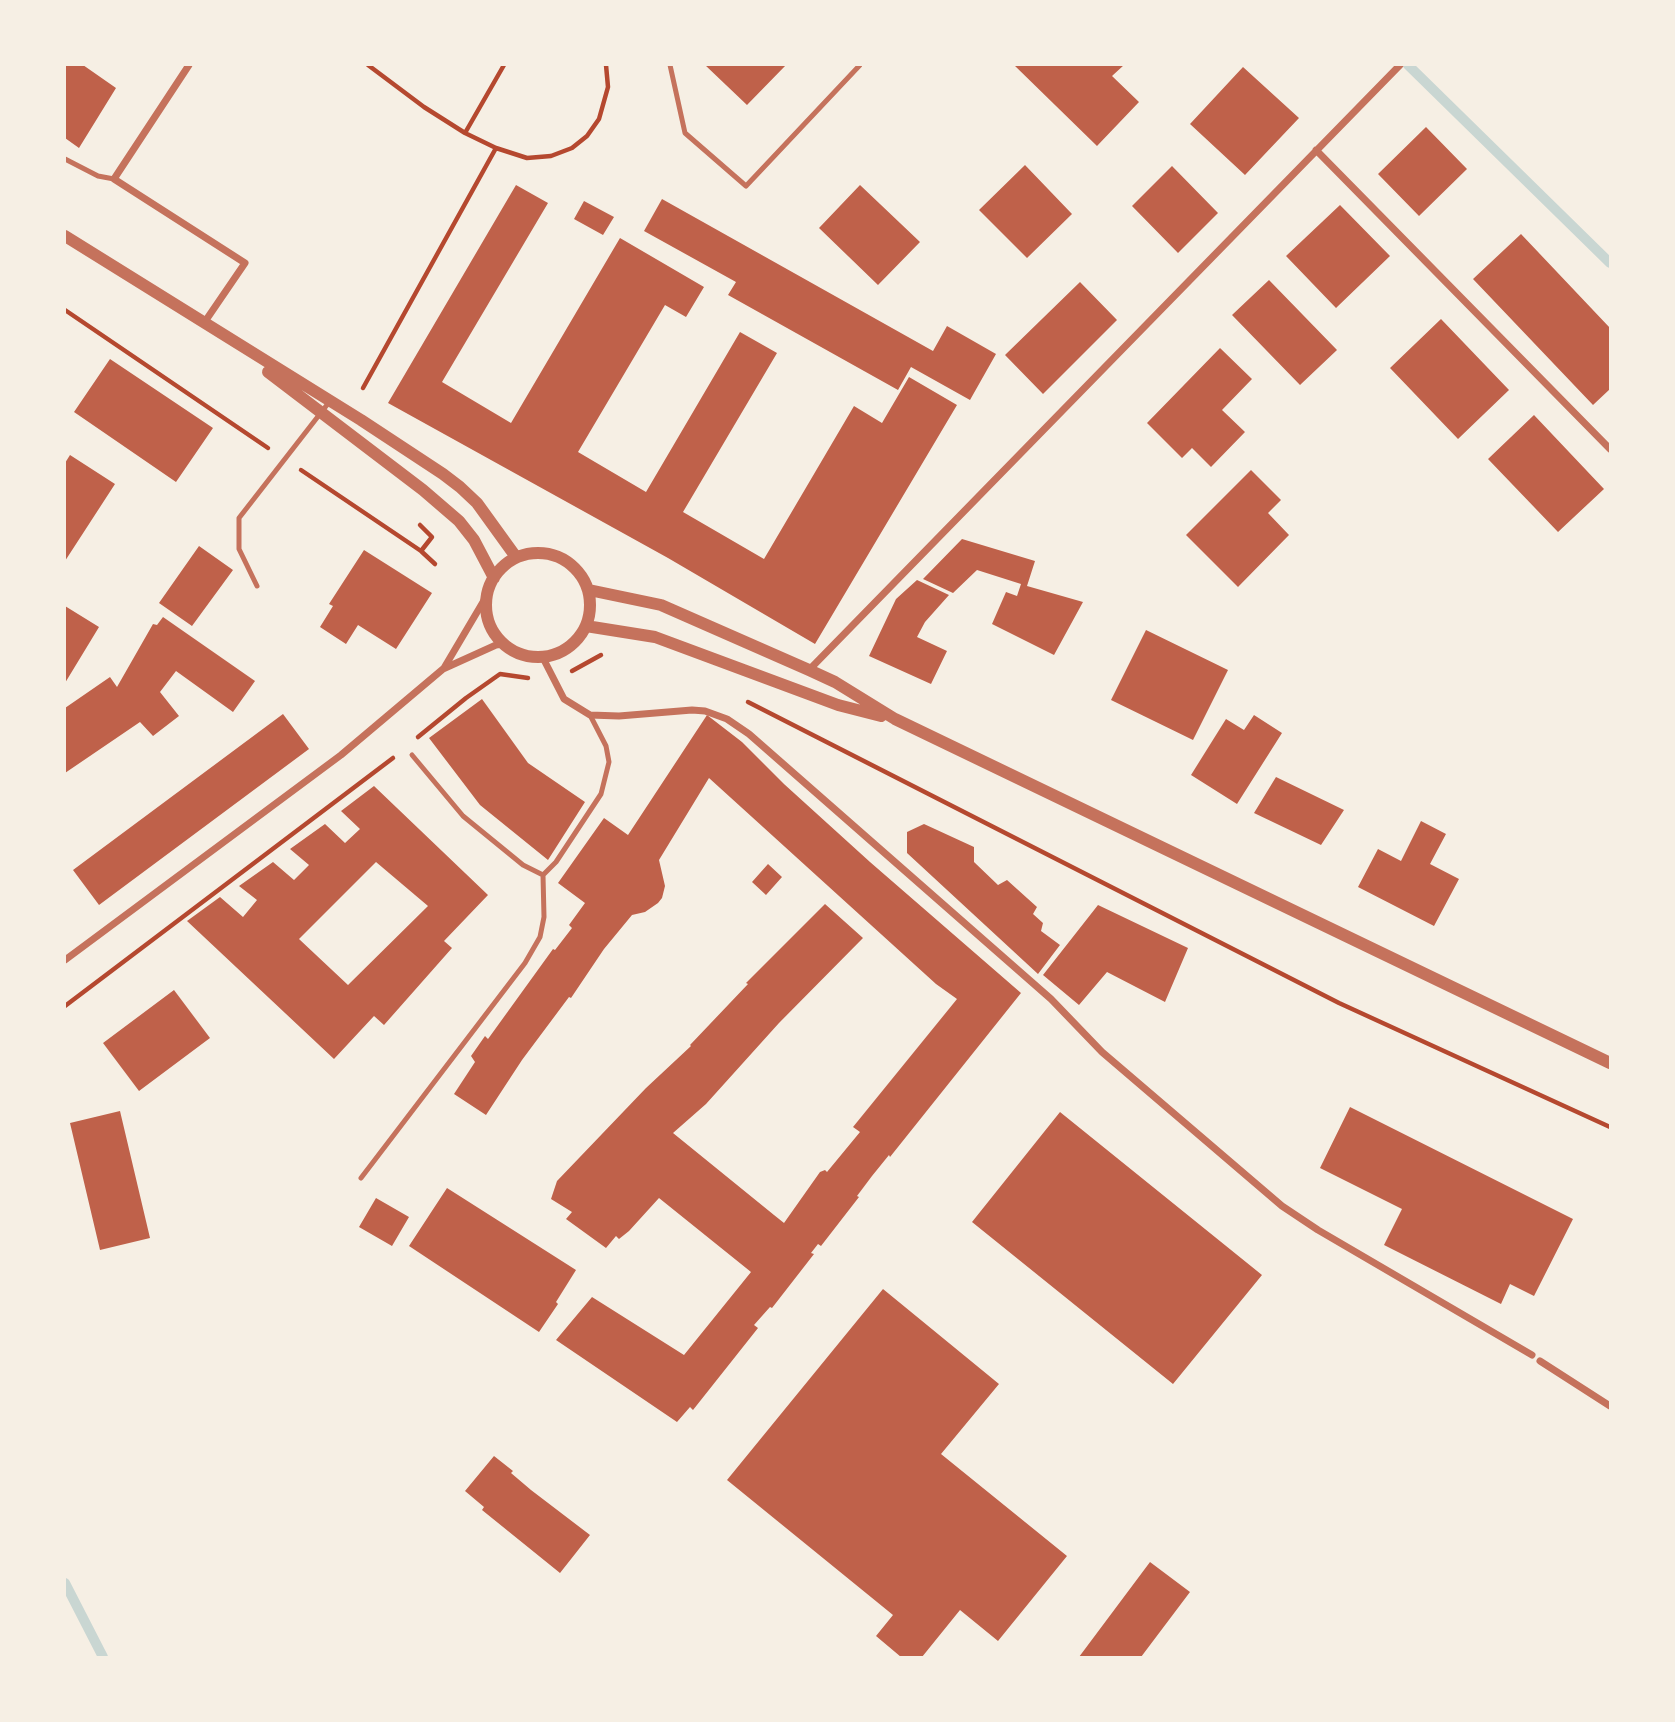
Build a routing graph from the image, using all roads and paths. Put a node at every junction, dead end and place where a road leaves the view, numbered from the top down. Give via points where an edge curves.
1 (190, 65) edge
2 (368, 65) edge
3 (504, 65) edge
4 (606, 65) edge
5 (670, 65) edge
6 (860, 65) edge
7 (1398, 66) edge
8 (465, 133) junction
9 (496, 148) junction
10 (1316, 150) junction
11 (65, 159) edge
12 (114, 179) junction
13 (65, 236) edge
14 (65, 310) edge
15 (204, 323) junction
16 (363, 388) dead end
17 (330, 401) junction
18 (321, 412) junction
19 (1610, 449) edge
20 (285, 459) junction
21 (516, 557) junction
22 (435, 564) dead end
23 (494, 578) junction
24 (257, 586) dead end
25 (589, 590) junction
26 (486, 597) junction
27 (586, 626) junction
28 (504, 644) junction
29 (602, 654) dead end
30 (542, 656) junction
31 (443, 669) junction
32 (810, 670) junction
33 (553, 681) junction
34 (741, 699) dead end
35 (590, 715) junction
36 (895, 719) junction
37 (412, 742) dead end
38 (402, 751) dead end
39 (412, 755) dead end
40 (543, 875) junction
41 (65, 960) edge
42 (65, 1006) edge
43 (1610, 1063) edge
44 (1610, 1127) edge
45 (361, 1178) dead end
46 (1532, 1355) dead end
47 (1539, 1361) dead end
48 (1610, 1406) edge

1 - 12 street
2 - 8 path
3 - 8 path
4 - 9 path via 608,87 599,119 572,148 527,158
5 - 6 lane via 685,132 746,186
7 - 10 street
8 - 9 path
9 - 16 path
10 - 19 street
10 - 32 street
11 - 12 lane
12 - 15 street via 245,263
13 - 15 street
14 - 20 path
15 - 17 street
15 - 18 street
17 - 18 lane
17 - 21 street via 460,486
18 - 20 lane
18 - 23 street via 459,521
20 - 22 path
20 - 24 lane via 239,518 239,549
21 - 23 street
21 - 25 street via 538,552 560,557 578,570
23 - 26 street
25 - 27 street via 591,609
25 - 32 street via 661,605
26 - 28 street via 490,623
26 - 31 street
27 - 30 street via 575,642
27 - 36 street via 655,638 838,705
28 - 30 street via 522,654
28 - 31 street
29 - 33 path
30 - 33 street
31 - 41 street via 341,755
32 - 36 street
33 - 35 street via 564,699
33 - 37 path via 500,674
34 - 44 path via 1339,1003
35 - 40 lane via 609,762 601,794
35 - 46 street via 692,710 727,719 809,785 1051,999 1102,1052 1282,1206
36 - 43 street
38 - 42 path
39 - 40 lane via 463,816 523,866
40 - 45 lane via 540,937 525,963
47 - 48 street

